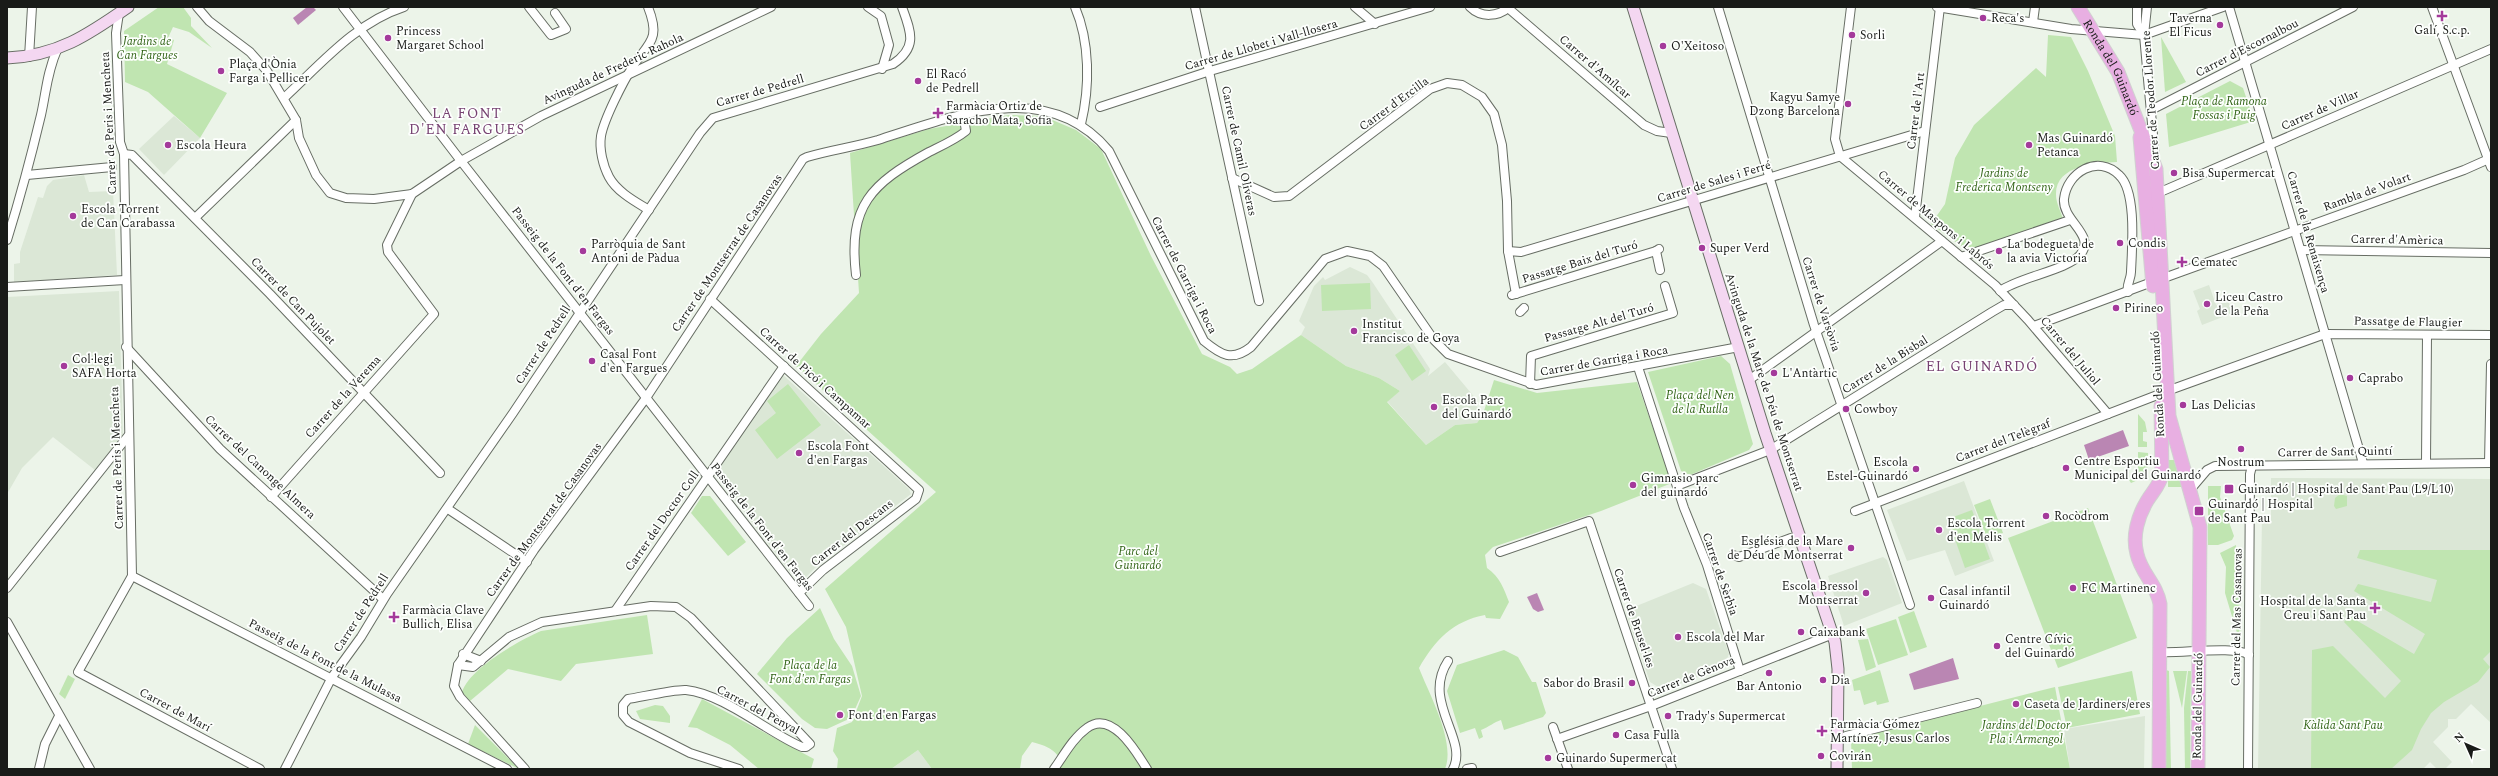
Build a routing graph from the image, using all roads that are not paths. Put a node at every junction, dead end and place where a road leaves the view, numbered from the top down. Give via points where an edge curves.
1 (32, 7) edge
2 (197, 7) edge
3 (343, 7) edge
4 (404, 7) edge
5 (529, 7) edge
6 (648, 7) edge
7 (771, 7) edge
8 (868, 7) edge
9 (902, 7) edge
10 (1075, 7) edge
11 (1355, 7) edge
12 (1430, 7) edge
13 (1470, 7) edge
14 (1632, 7) edge
15 (1718, 7) edge
16 (1851, 7) edge
17 (1937, 7) edge
18 (1940, 7) edge
19 (2034, 7) edge
20 (2078, 7) edge
21 (2137, 7) edge
22 (2147, 7) edge
23 (2223, 7) edge
24 (2228, 7) edge
25 (2353, 7) edge
26 (2432, 7) edge
27 (1509, 8) edge
28 (1197, 9) edge
29 (123, 10) edge
30 (555, 13) dead end
31 (2033, 22) junction
32 (1375, 24) junction
33 (360, 29) junction
34 (2093, 31) junction
35 (2144, 35) junction
36 (2491, 49) edge
37 (57, 50) junction
38 (29, 57) junction
39 (7, 58) edge
40 (2245, 62) junction
41 (2454, 65) junction
42 (882, 68) junction
43 (1210, 71) junction
44 (627, 77) junction
45 (284, 98) junction
46 (1100, 107) dead end
47 (2151, 110) junction
48 (963, 114) junction
49 (296, 120) junction
50 (1081, 124) junction
51 (1925, 131) junction
52 (2140, 131) junction
53 (1671, 133) junction
54 (2270, 145) junction
55 (124, 154) junction
56 (1840, 156) junction
57 (2490, 161) edge
58 (461, 162) junction
59 (112, 167) dead end
60 (2156, 169) junction
61 (27, 175) junction
62 (1232, 178) junction
63 (1768, 178) junction
64 (2158, 192) junction
65 (412, 194) junction
66 (1694, 201) junction
67 (649, 210) junction
68 (1915, 217) junction
69 (196, 218) junction
70 (2070, 220) junction
71 (2296, 230) junction
72 (7, 240) edge
73 (1942, 241) junction
74 (2302, 250) junction
75 (1508, 251) junction
76 (2491, 253) edge
77 (1962, 257) junction
78 (1660, 270) dead end
79 (856, 275) dead end
80 (125, 280) junction
81 (2156, 280) junction
82 (1665, 286) dead end
83 (7, 287) edge
84 (2000, 291) junction
85 (2128, 292) junction
86 (1513, 295) joint
87 (710, 299) junction
88 (1259, 301) dead end
89 (2014, 305) junction
90 (580, 312) junction
91 (2034, 326) junction
92 (1816, 332) junction
93 (2325, 334) junction
94 (2427, 335) junction
95 (2491, 335) edge
96 (126, 347) junction
97 (1739, 347) junction
98 (2491, 364) edge
99 (784, 366) junction
100 (1638, 367) junction
101 (1749, 380) junction
102 (1530, 384) junction
103 (364, 392) junction
104 (2164, 393) junction
105 (646, 398) junction
106 (1842, 407) junction
107 (2108, 414) junction
108 (128, 436) junction
109 (1770, 450) junction
110 (2426, 462) junction
111 (2363, 463) junction
112 (2490, 463) edge
113 (2252, 466) junction
114 (440, 473) dead end
115 (708, 477) junction
116 (1679, 485) junction
117 (2190, 490) junction
118 (920, 493) joint
119 (271, 497) junction
120 (1875, 502) junction
121 (448, 509) junction
122 (1855, 511) dead end
123 (1791, 538) dead end
124 (1500, 552) dead end
125 (1733, 555) dead end
126 (527, 562) junction
127 (132, 576) junction
128 (7, 588) edge
129 (799, 593) junction
130 (384, 599) junction
131 (1910, 605) dead end
132 (809, 606) dead end
133 (615, 611) junction
134 (7, 622) edge
135 (1833, 634) junction
136 (2159, 652) junction
137 (2199, 653) junction
138 (463, 654) junction
139 (2248, 655) junction
140 (480, 661) junction
141 (1448, 661) dead end
142 (458, 665) junction
143 (1740, 671) junction
144 (332, 677) junction
145 (1977, 703) dead end
146 (1651, 706) junction
147 (59, 716) junction
148 (1553, 727) dead end
149 (1846, 736) dead end
150 (1557, 739) junction
151 (40, 769) edge
152 (90, 769) edge
153 (260, 769) edge
154 (285, 769) edge
155 (507, 769) edge
156 (525, 769) edge
157 (739, 769) edge
158 (1054, 769) edge
159 (1147, 769) edge
160 (1453, 769) edge
161 (1568, 769) edge
162 (1672, 769) edge
163 (1836, 769) edge
164 (2159, 769) edge
165 (2198, 769) edge
166 (2248, 769) edge

1 - 38 street
2 - 45 street, Avinguda de Frederic Rahola via 208,21 250,52 267,71
3 - 33 street, Passeig de la Font d'en Fargas
4 - 33 street via 385,13
5 - 30 street via 551,35 566,29
6 - 44 street via 652,18 651,44
7 - 44 street, Avinguda de Frederic Rahola
8 - 42 street via 881,16 889,45
9 - 42 street, Carrer de Pedrell via 910,30 910,46 903,57
10 - 50 street via 1083,25 1086,46 1084,112
11 - 32 street
12 - 32 street, Carrer de Llobet i Vall-llosera
13 - 27 street via 1487,15 1502,13
14 - 53 street, Avinguda de la Mare de Déu de Montserrat
15 - 63 street, Carrer de Varsòvia
16 - 56 street via 1835,139
17 - 18 street
18 - 31 street
18 - 51 street, Carrer de l'Art
19 - 31 street
20 - 34 main road, Ronda del Guinardó
21 - 35 street via 2137,24
22 - 35 street, Carrer de Teodor Llorente
23 - 35 street
24 - 40 street, Carrer de la Renaixença
25 - 40 street, Carrer d'Escornalbou
26 - 41 street
27 - 53 street, Carrer d'Amílcar via 1644,125 1657,131
28 - 43 street, Carrer de Camil Oliveras
29 - 37 street via 83,37
29 - 55 street, Carrer de Peris i Mencheta via 116,33 120,142
31 - 34 street
32 - 43 street, Carrer de Llobet i Vall-llosera
33 - 45 street
33 - 58 street, Passeig de la Font d'en Fargas
34 - 35 street
34 - 52 main road, Ronda del Guinardó via 2118,72
35 - 47 street, Carrer de Teodor Llorente
36 - 41 street, Carrer de Villar
37 - 38 street
37 - 61 street via 48,68 42,111
38 - 39 street
40 - 47 street, Carrer d'Escornalbou
40 - 54 street, Carrer de la Renaixença
41 - 54 street, Carrer de Villar
41 - 57 street
42 - 67 street, Carrer de Pedrell via 713,118 700,133
43 - 46 street, Carrer de Llobet i Vall-llosera
43 - 62 street, Carrer de Camil Oliveras
44 - 58 street, Avinguda de Frederic Rahola via 541,116
44 - 67 street via 601,136 602,158 610,178 627,197
45 - 49 street, Avinguda de Frederic Rahola
47 - 60 street, Carrer de Teodor Llorente
48 - 50 street, Carrer de Montserrat de Casanovas via 994,108 1027,108
48 - 79 street via 966,131 895,171 879,183 868,197 856,229
48 - 87 street, Carrer de Montserrat de Casanovas via 803,159
49 - 65 street, Avinguda de Frederic Rahola via 299,138 316,175 330,193 346,198 374,199
49 - 69 street
50 - 102 street, Carrer de Garriga i Roca via 1109,151 1204,341 1219,354 1242,355 1325,259 1339,252 1355,252 1370,256 1383,266 1434,340 1448,354
51 - 56 street, Carrer de Sales i Ferré
51 - 68 street, Carrer de l'Art
52 - 60 main road, Ronda del Guinardó
52 - 81 main road, Ronda del Guinardó via 2140,157
53 - 66 street, Avinguda de la Mare de Déu de Montserrat
54 - 64 street, Carrer de Villar
54 - 71 street, Carrer de la Renaixença
55 - 69 street, Carrer de Can Pujolet via 132,155
55 - 80 street, Carrer de Peris i Mencheta
56 - 63 street, Carrer de Sales i Ferré
56 - 68 street, Carrer de Maspons i Labrós
57 - 71 street, Rambla de Volart
58 - 65 street, Avinguda de Frederic Rahola
58 - 90 street, Passeig de la Font d'en Fargas
59 - 61 street
60 - 64 main road, Carrer de Teodor Llorente
61 - 72 street
62 - 75 street, Carrer d'Ercilla via 1274,197 1289,196 1430,89 1447,83 1462,85 1488,103 1500,131 1507,201
62 - 88 street, Carrer de Camil Oliveras
63 - 66 street, Carrer de Sales i Ferré
63 - 92 street, Carrer de Varsòvia
64 - 81 main road, Ronda del Guinardó
65 - 103 street, Carrer de la Verema via 387,245 388,252 434,314
66 - 75 street, Carrer de Sales i Ferré via 1521,252
66 - 97 street, Avinguda de la Mare de Déu de Montserrat
67 - 90 street, Carrer de Pedrell
68 - 73 street, Carrer de Maspons i Labrós
69 - 103 street, Carrer de Can Pujolet
70 - 77 street
70 - 84 street via 2082,233 2084,244 2081,254 2072,261
70 - 85 street via 2064,200 2067,185 2073,177 2080,170 2093,166 2117,173 2130,193 2131,274
71 - 74 street, Carrer de la Renaixença
71 - 81 street, Rambla de Volart
73 - 77 street, Carrer de Maspons i Labrós
73 - 92 street
74 - 76 street, Carrer d'Amèrica
74 - 93 street, Carrer de la Renaixença
75 - 86 street, Carrer d'Ercilla
77 - 84 street, Carrer de Maspons i Labrós
78 - 86 street, Passatge Baix del Turó via 1658,250
80 - 83 street
80 - 96 street, Carrer de Peris i Mencheta
81 - 85 street, Rambla de Volart
81 - 104 main road, Ronda del Guinardó
82 - 102 street, Passatge Alt del Turó via 1673,313 1531,356
84 - 89 street, Carrer de Maspons i Labrós
85 - 91 street, Rambla de Volart
87 - 99 street, Carrer de Picó i Campamar
87 - 105 street, Carrer de Montserrat de Casanovas
89 - 91 street, Carrer del Juliol
89 - 106 street, Carrer de la Bisbal via 2004,305 1992,312
90 - 105 street, Passeig de la Font d'en Fargas
90 - 121 street, Carrer de Pedrell
91 - 107 street, Carrer del Juliol
92 - 101 street
92 - 106 street, Carrer de Varsòvia
93 - 94 street, Passatge de Flaugier
93 - 104 street, Carrer del Telègraf
93 - 111 street, Carrer de la Renaixença
94 - 95 street, Passatge de Flaugier
94 - 110 street
96 - 108 street, Carrer de Peris i Mencheta
96 - 119 street, Carrer del Canonge Almera via 220,450
97 - 100 street, Carrer de Garriga i Roca
97 - 101 street, Avinguda de la Mare de Déu de Montserrat
98 - 112 street
99 - 115 street, Carrer del Doctor Coll
99 - 118 street, Carrer de Picó i Campamar
100 - 102 street, Carrer de Garriga i Roca via 1546,384
100 - 116 street, Carrer de Sèrbia
101 - 109 street, Avinguda de la Mare de Déu de Montserrat
103 - 114 street, Carrer de Can Pujolet
103 - 119 street, Carrer de la Verema
104 - 107 street, Carrer del Telègraf
104 - 117 main road, Ronda del Guinardó via 2171,428
104 - 136 main road, Ronda del Guinardó via 2162,474 2139,518 2135,542 2137,555 2158,596
105 - 115 street, Passeig de la Font d'en Fargas
105 - 126 street, Carrer de Montserrat de Casanovas
106 - 109 street, Carrer de la Bisbal
106 - 120 street, Carrer de Varsòvia
107 - 120 street, Carrer del Telègraf via 1889,499
108 - 127 street, Carrer de Peris i Mencheta
108 - 128 street
109 - 116 street, Carrer de la Bisbal
109 - 135 street, Avinguda de la Mare de Déu de Montserrat
110 - 111 street, Carrer de Sant Quintí
110 - 112 street, Carrer de Sant Quintí
111 - 113 street, Carrer de Sant Quintí
113 - 117 street, Carrer de Sant Quintí via 2212,467
113 - 139 street, Carrer del Mas Casanovas
115 - 129 street, Passeig de la Font d'en Fargas
115 - 133 street, Carrer del Doctor Coll
116 - 143 street, Carrer de Sèrbia via 1684,508 1707,565
117 - 137 main road, Ronda del Guinardó via 2200,527
118 - 129 street, Carrer del Descans via 916,499 823,570
119 - 130 street, Carrer del Canonge Almera
120 - 122 street, Carrer del Telègraf
120 - 131 street, Carrer de Varsòvia
121 - 126 street
121 - 130 street, Carrer de Pedrell
123 - 125 street via 1739,557
124 - 146 street, Carrer de Brusel·les via 1589,521
126 - 138 street, Carrer de Montserrat de Casanovas
127 - 144 street, Passeig de la Font de la Mulassa
127 - 153 street, Carrer de Marí via 78,672
129 - 132 street, Passeig de la Font d'en Fargas
130 - 144 street, Carrer de Pedrell
133 - 140 street via 542,622 509,637
133 - 157 street, Carrer del Penyal via 651,606 676,607 691,618 810,741 809,746 796,745 731,708 702,694 685,690 628,699 622,705 623,715 629,722 690,753
134 - 147 street
135 - 143 street, Carrer de Gènova
135 - 163 street, Avinguda de la Mare de Déu de Montserrat via 1838,669
136 - 137 street
136 - 164 main road, Ronda del Guinardó
137 - 139 street via 2204,650 2240,651
137 - 165 main road, Ronda del Guinardó
138 - 140 street
138 - 142 street, Carrer de Montserrat de Casanovas
139 - 166 street, Carrer del Mas Casanovas
140 - 142 street via 473,667
141 - 160 street via 1440,675 1438,687 1456,753
142 - 156 street, Carrer de Montserrat de Casanovas via 454,686 460,697
143 - 146 street, Carrer de Gènova
144 - 154 street, Carrer de Pedrell
144 - 155 street, Passeig de la Font de la Mulassa
145 - 149 street
146 - 150 street, Carrer de Gènova
146 - 162 street, Carrer de Brusel·les
147 - 151 street via 45,744
147 - 152 street
148 - 150 street
150 - 161 street
158 - 159 street via 1088,726 1098,724 1107,725 1123,733

